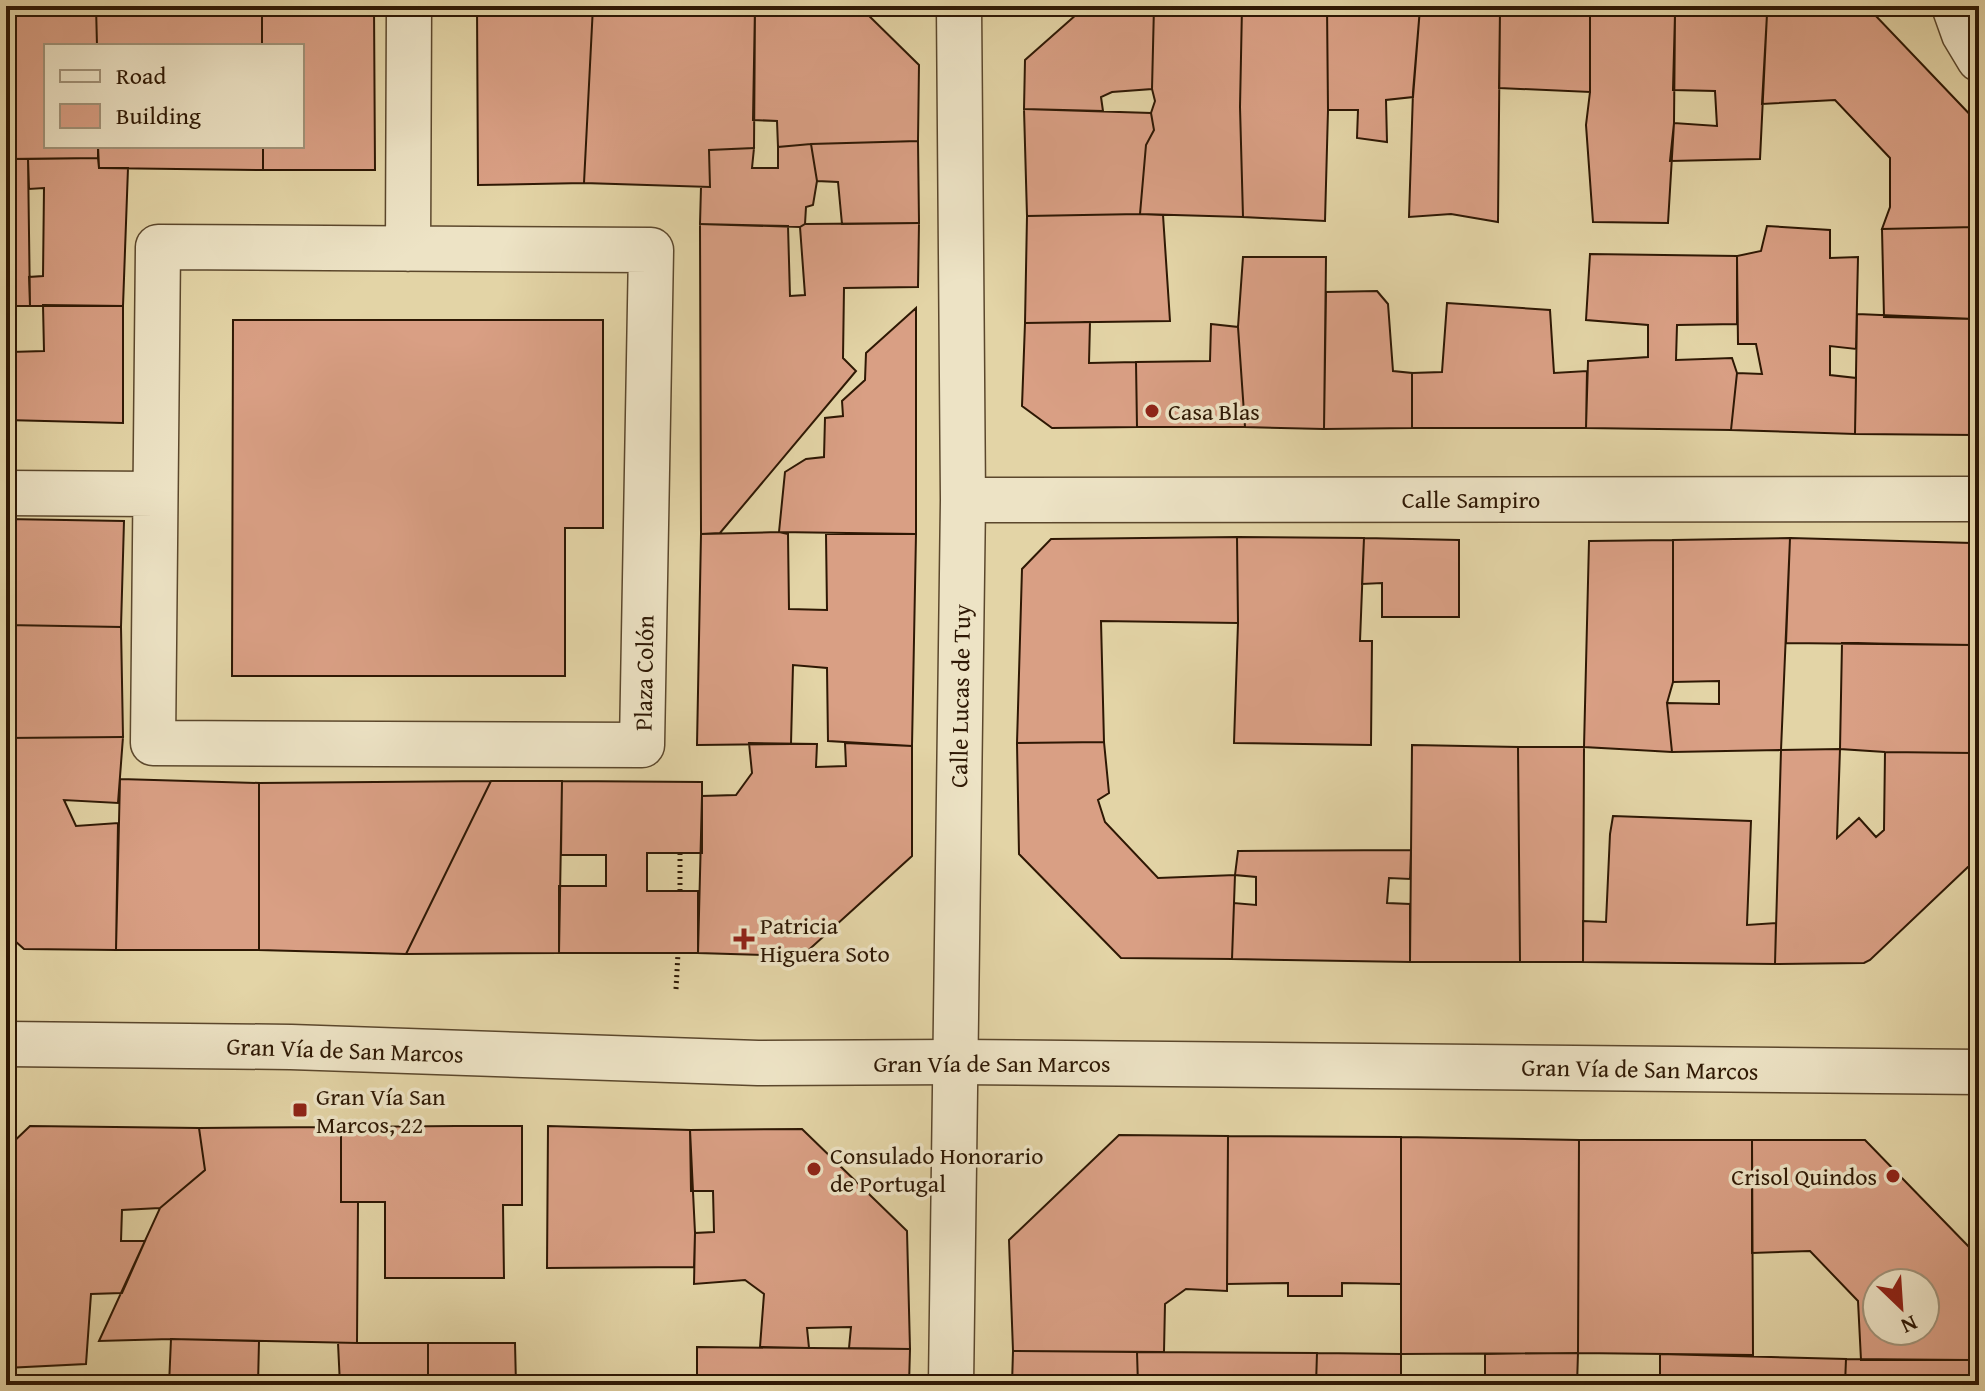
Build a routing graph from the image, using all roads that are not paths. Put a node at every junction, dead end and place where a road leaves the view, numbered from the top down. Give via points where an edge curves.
1 (409, 6) edge
2 (959, 6) edge
3 (1954, 6) edge
4 (1979, 59) edge
5 (408, 249) junction
6 (6, 493) edge
7 (155, 494) junction
8 (1979, 499) edge
9 (963, 500) junction
10 (6, 1044) edge
11 (957, 1062) junction
12 (1979, 1072) edge
13 (951, 1385) edge

1 - 5 street
2 - 9 street, Calle Lucas de Tuy
3 - 4 street
5 - 7 street, Plaza Colón via 158,247
5 - 7 street, Plaza Colón via 651,250 642,745 153,743
6 - 7 street
8 - 9 street, Calle Sampiro
9 - 11 street, Calle Lucas de Tuy
10 - 11 street, Gran Vía de San Marcos via 291,1047 758,1063
11 - 12 street, Gran Vía de San Marcos
11 - 13 street, Calle Lucas de Tuy

